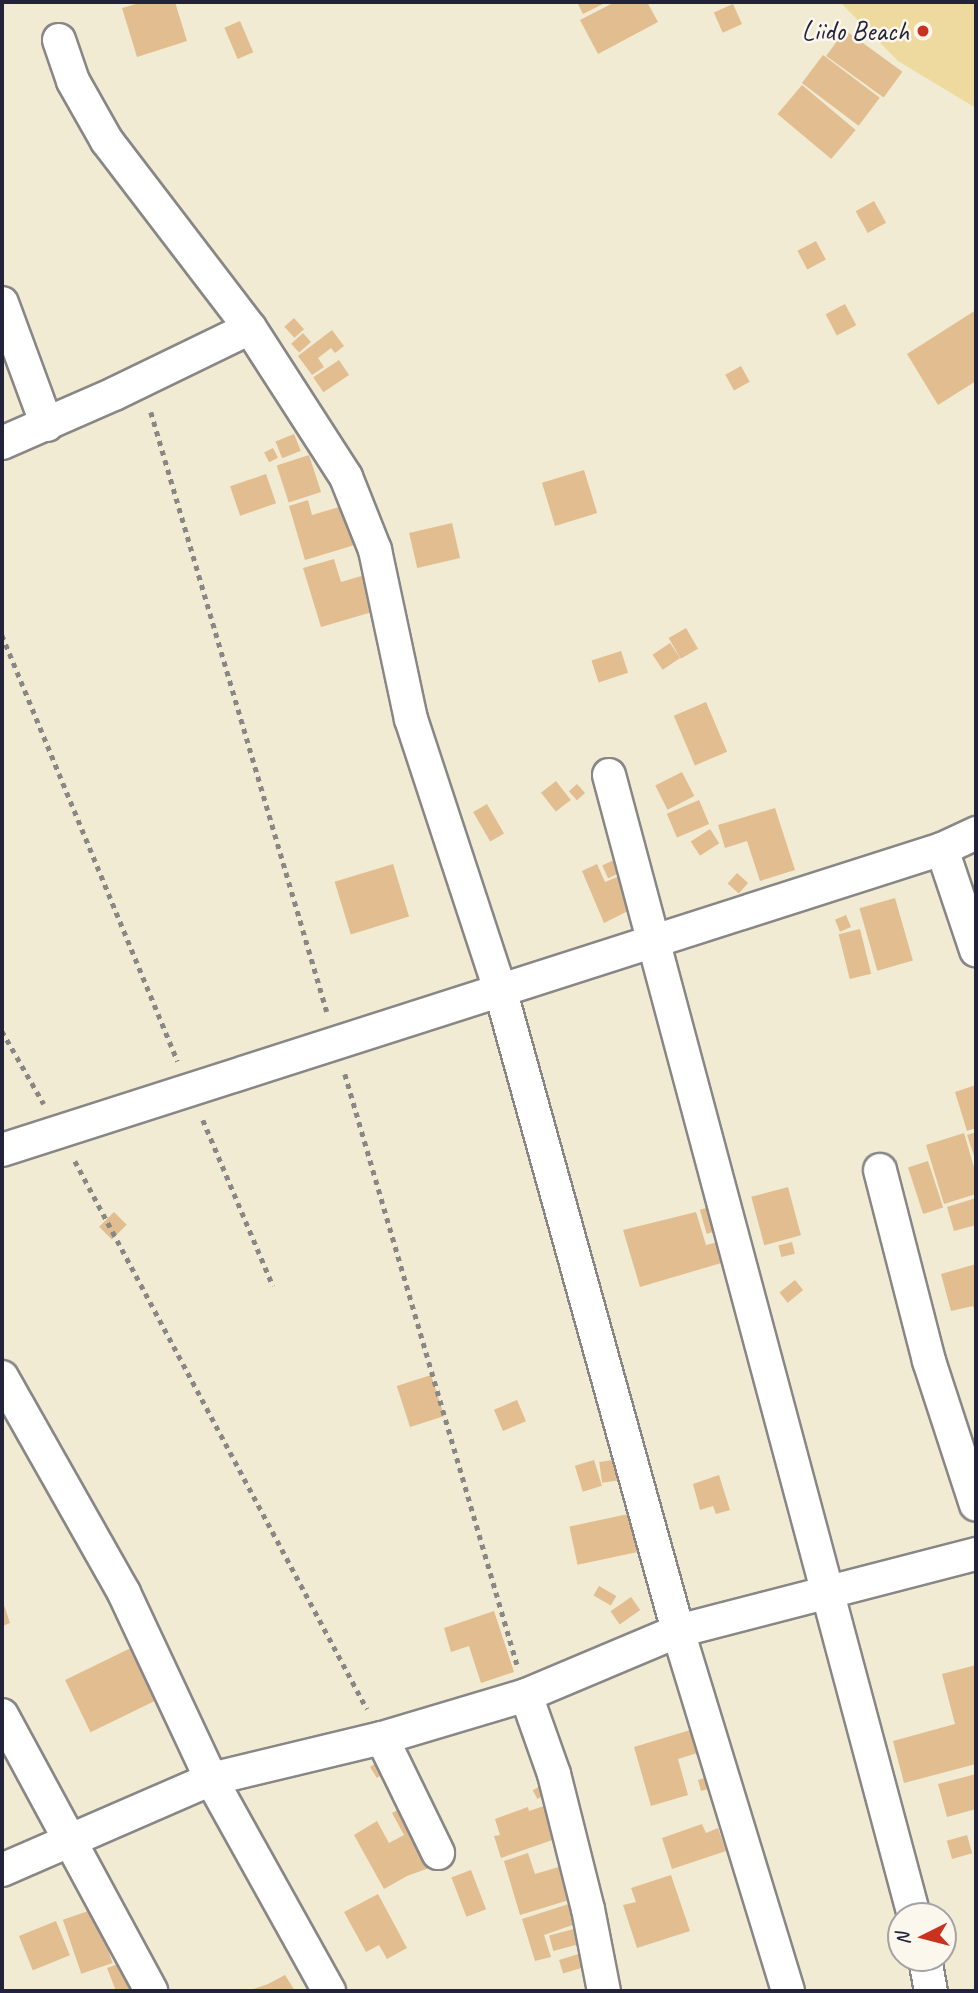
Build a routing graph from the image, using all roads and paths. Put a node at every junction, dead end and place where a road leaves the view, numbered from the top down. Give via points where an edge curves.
1 (59, 40) dead end
2 (2, 303) edge
3 (250, 328) junction
4 (47, 425) junction
5 (2, 443) edge
6 (2, 635) edge
7 (609, 775) dead end
8 (976, 833) edge
9 (942, 849) junction
10 (653, 942) junction
11 (976, 950) edge
12 (500, 989) junction
13 (2, 1031) edge
14 (190, 1089) junction
15 (59, 1131) junction
16 (2, 1150) edge
17 (880, 1170) dead end
18 (273, 1286) dead end
19 (2, 1377) edge
20 (976, 1505) edge
21 (976, 1555) edge
22 (827, 1591) junction
23 (678, 1631) junction
24 (526, 1695) junction
25 (2, 1714) edge
26 (382, 1738) junction
27 (211, 1779) junction
28 (69, 1839) junction
29 (438, 1853) dead end
30 (2, 1870) edge
31 (910, 1902) edge
32 (928, 1972) edge
33 (150, 1991) edge
34 (329, 1991) edge
35 (604, 1991) edge
36 (788, 1991) edge
37 (931, 1991) edge

1 - 3 street via 73,81 107,141
2 - 4 street
3 - 4 street
3 - 12 street via 346,477 375,550 411,719
4 - 5 street
6 - 14 path
7 - 10 street
8 - 9 street
9 - 10 street
9 - 11 street
10 - 12 street
10 - 22 street
12 - 14 street
12 - 23 street
13 - 15 path
14 - 15 street
14 - 18 path
15 - 16 street
15 - 26 path
17 - 20 street via 929,1361
19 - 27 street via 124,1593
21 - 22 street
22 - 23 street
22 - 31 street
23 - 24 street
23 - 36 street
24 - 26 street
24 - 35 street via 554,1774
25 - 28 street
26 - 27 street
26 - 29 street
27 - 28 street
27 - 34 street
28 - 30 street
28 - 33 street
32 - 37 street

